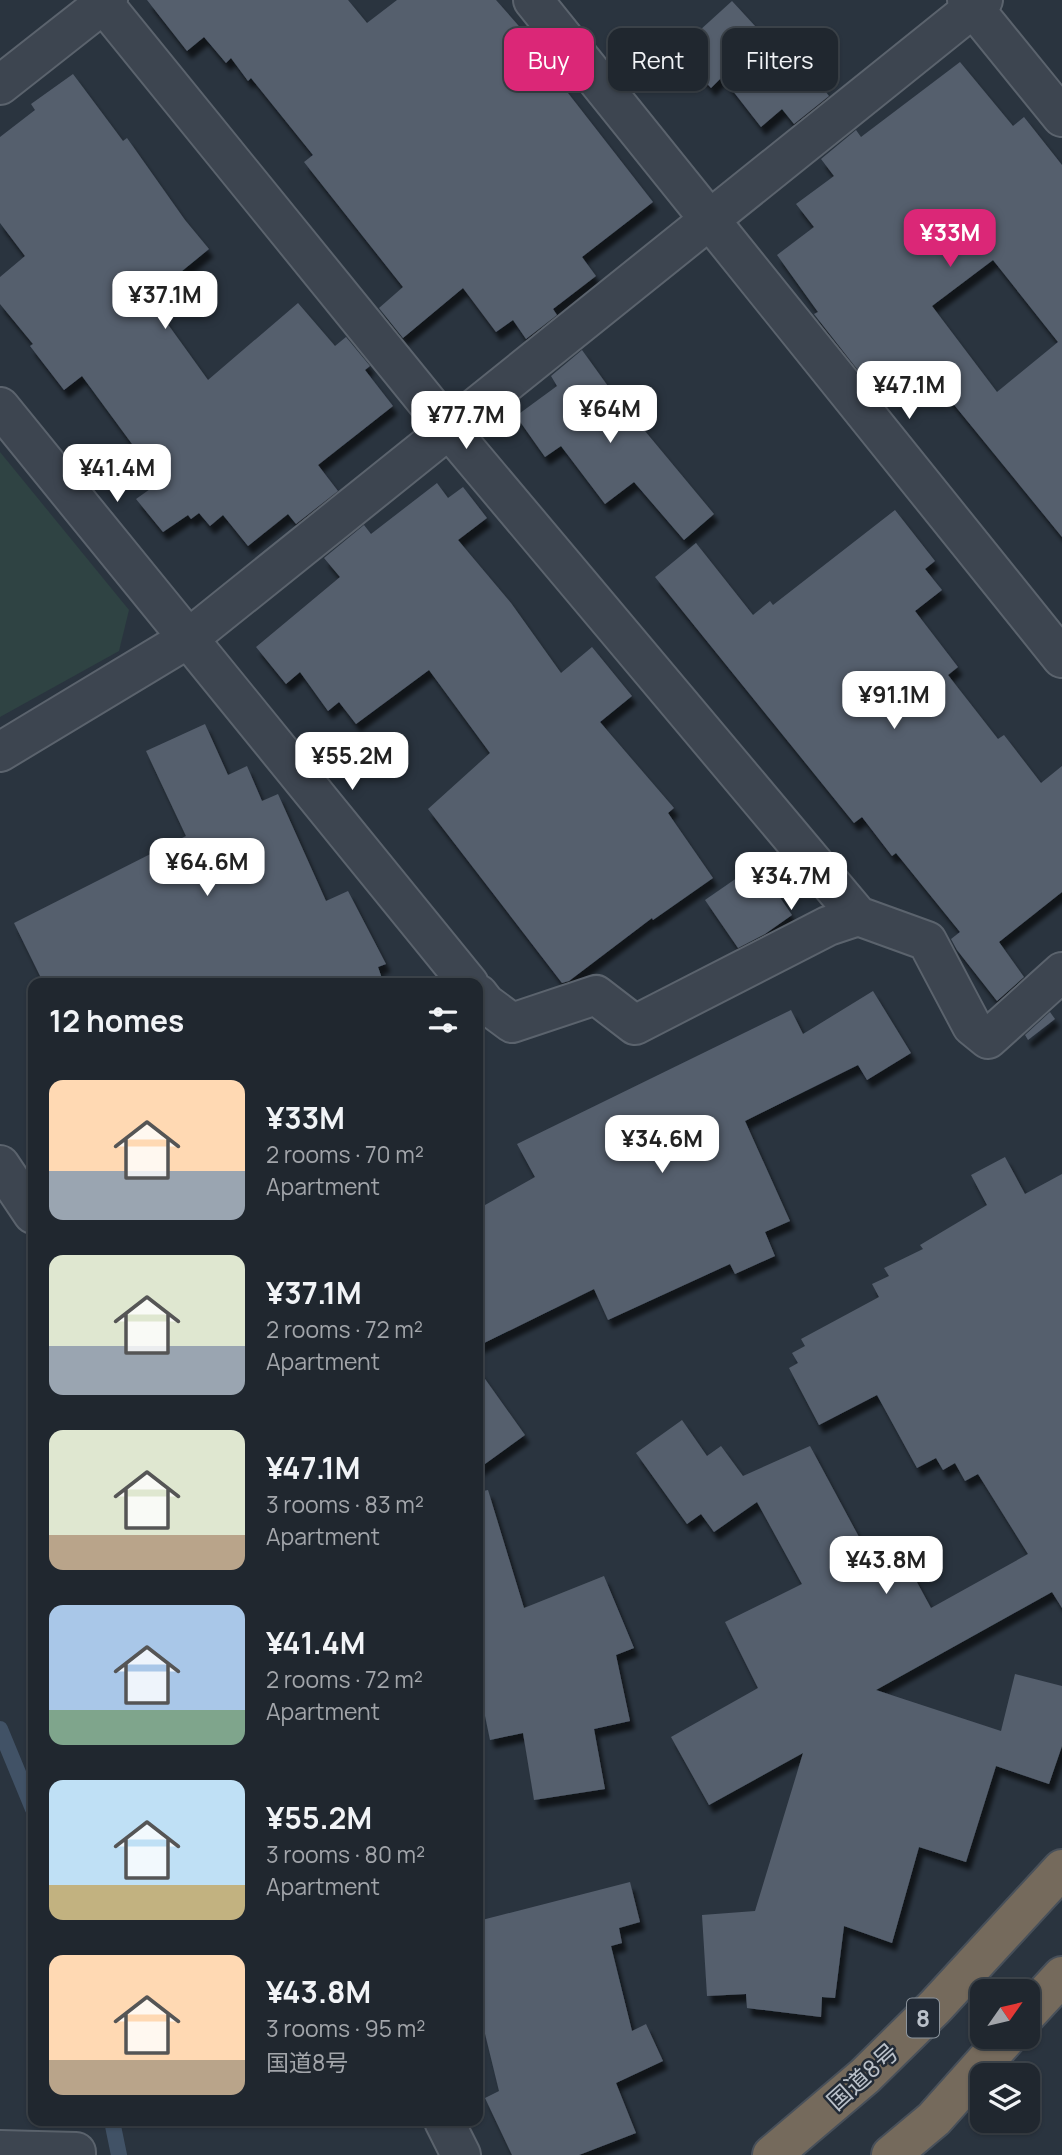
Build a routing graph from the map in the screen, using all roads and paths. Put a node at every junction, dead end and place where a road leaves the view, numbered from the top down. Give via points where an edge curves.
1 (533, 0) edge
2 (106, 2) edge
3 (974, 3) edge
4 (0, 85) edge
5 (1062, 117) edge
6 (709, 221) junction
7 (0, 407) edge
8 (448, 428) junction
9 (189, 638) junction
10 (1062, 658) edge
11 (0, 752) edge
12 (858, 916) junction
13 (1062, 972) edge
14 (464, 978) edge
15 (483, 1000) edge
16 (0, 1166) edge
17 (28, 1207) edge
18 (1062, 1869) edge
19 (1062, 1976) edge
20 (1040, 2000) edge
21 (996, 2049) edge
22 (446, 2126) edge
23 (0, 2150) edge
24 (76, 2155) edge
25 (461, 2155) edge
26 (772, 2155) edge
27 (891, 2155) edge

1 - 6 street
2 - 4 street
2 - 8 street
3 - 5 street
3 - 6 street
6 - 8 street
6 - 10 street
7 - 9 street
8 - 9 street
8 - 12 street
9 - 11 street
9 - 14 street
12 - 13 street via 927,941 972,1026 988,1038
12 - 15 street via 828,926 635,1025 596,995 512,1023
16 - 17 street
18 - 26 highway, 国道8号 / 8 via 935,2007
19 - 20 highway
21 - 27 highway via 934,2119
22 - 25 street
23 - 24 street

